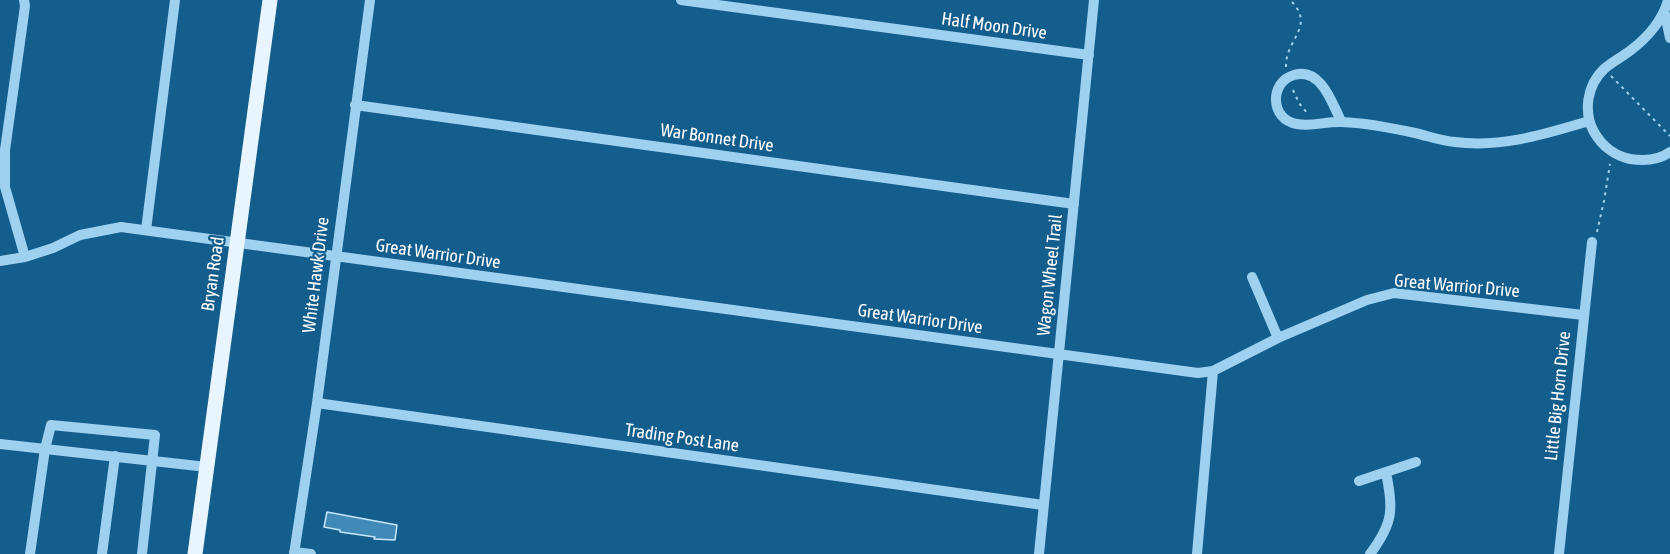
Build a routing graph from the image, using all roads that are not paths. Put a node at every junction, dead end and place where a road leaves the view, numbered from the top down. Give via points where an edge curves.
1 (24, 0) edge
2 (175, 0) edge
3 (270, 0) edge
4 (370, 0) edge
5 (681, 0) edge
6 (1094, 0) edge
7 (1668, 0) edge
8 (1665, 14) junction
9 (1670, 38) edge
10 (1089, 55) junction
11 (355, 105) junction
12 (1589, 121) junction
13 (1341, 122) junction
14 (1670, 152) edge
15 (1074, 204) junction
16 (146, 230) junction
17 (1592, 242) road end
18 (237, 243) junction
19 (335, 256) junction
20 (25, 257) junction
21 (0, 261) edge
22 (1252, 277) dead end
23 (1583, 315) junction
24 (1278, 338) junction
25 (1059, 354) junction
26 (1213, 371) junction
27 (316, 403) junction
28 (0, 444) edge
29 (45, 449) junction
30 (115, 456) junction
31 (153, 460) junction
32 (1416, 462) dead end
33 (207, 467) junction
34 (1386, 472) junction
35 (1359, 480) dead end
36 (1043, 505) junction
37 (294, 553) edge
38 (30, 554) edge
39 (102, 554) edge
40 (142, 554) edge
41 (195, 554) edge
42 (311, 554) edge
43 (1039, 554) edge
44 (1197, 554) edge
45 (1370, 554) edge
46 (1559, 554) edge

1 - 20 street via 5,150 5,187
2 - 16 street
3 - 18 main road, Bryan Road
4 - 11 street, White Hawk Drive
5 - 10 street, Half Moon Drive
6 - 10 street, Wagon Wheel Trail
7 - 8 street
8 - 9 street
8 - 12 street via 1632,50 1596,78 1588,102
10 - 15 street, Wagon Wheel Trail
11 - 15 street, War Bonnet Drive
11 - 19 street, White Hawk Drive
12 - 13 street via 1528,138 1483,144
12 - 14 street via 1599,139 1618,155 1641,160
13 - 13 street via 1292,123 1278,109 1278,87 1298,74 1314,77 1322,84
15 - 25 street, Wagon Wheel Trail
16 - 18 street, Great Warrior Drive
16 - 20 street, Great Warrior Drive via 121,227 96,231
17 - 23 street, Little Big Horn Drive
18 - 19 street, Great Warrior Drive
18 - 33 main road, Bryan Road
19 - 25 street, Great Warrior Drive
19 - 27 street, White Hawk Drive
20 - 21 street, Great Warrior Drive
22 - 24 street
23 - 24 street, Great Warrior Drive via 1395,293 1367,300
23 - 46 street, Little Big Horn Drive
24 - 26 street, Great Warrior Drive
25 - 26 street, Great Warrior Drive via 1198,373
25 - 36 street, Wagon Wheel Trail
26 - 44 street
27 - 36 street, Trading Post Lane
27 - 37 street, White Hawk Drive
28 - 29 street
29 - 30 street
29 - 31 street via 51,425 155,435
29 - 38 street
30 - 31 street
30 - 39 street
31 - 33 street
31 - 40 street
32 - 34 street
33 - 41 main road, Bryan Road
34 - 35 street
34 - 45 street via 1392,501 1390,519
36 - 43 street, Wagon Wheel Trail
37 - 42 street

